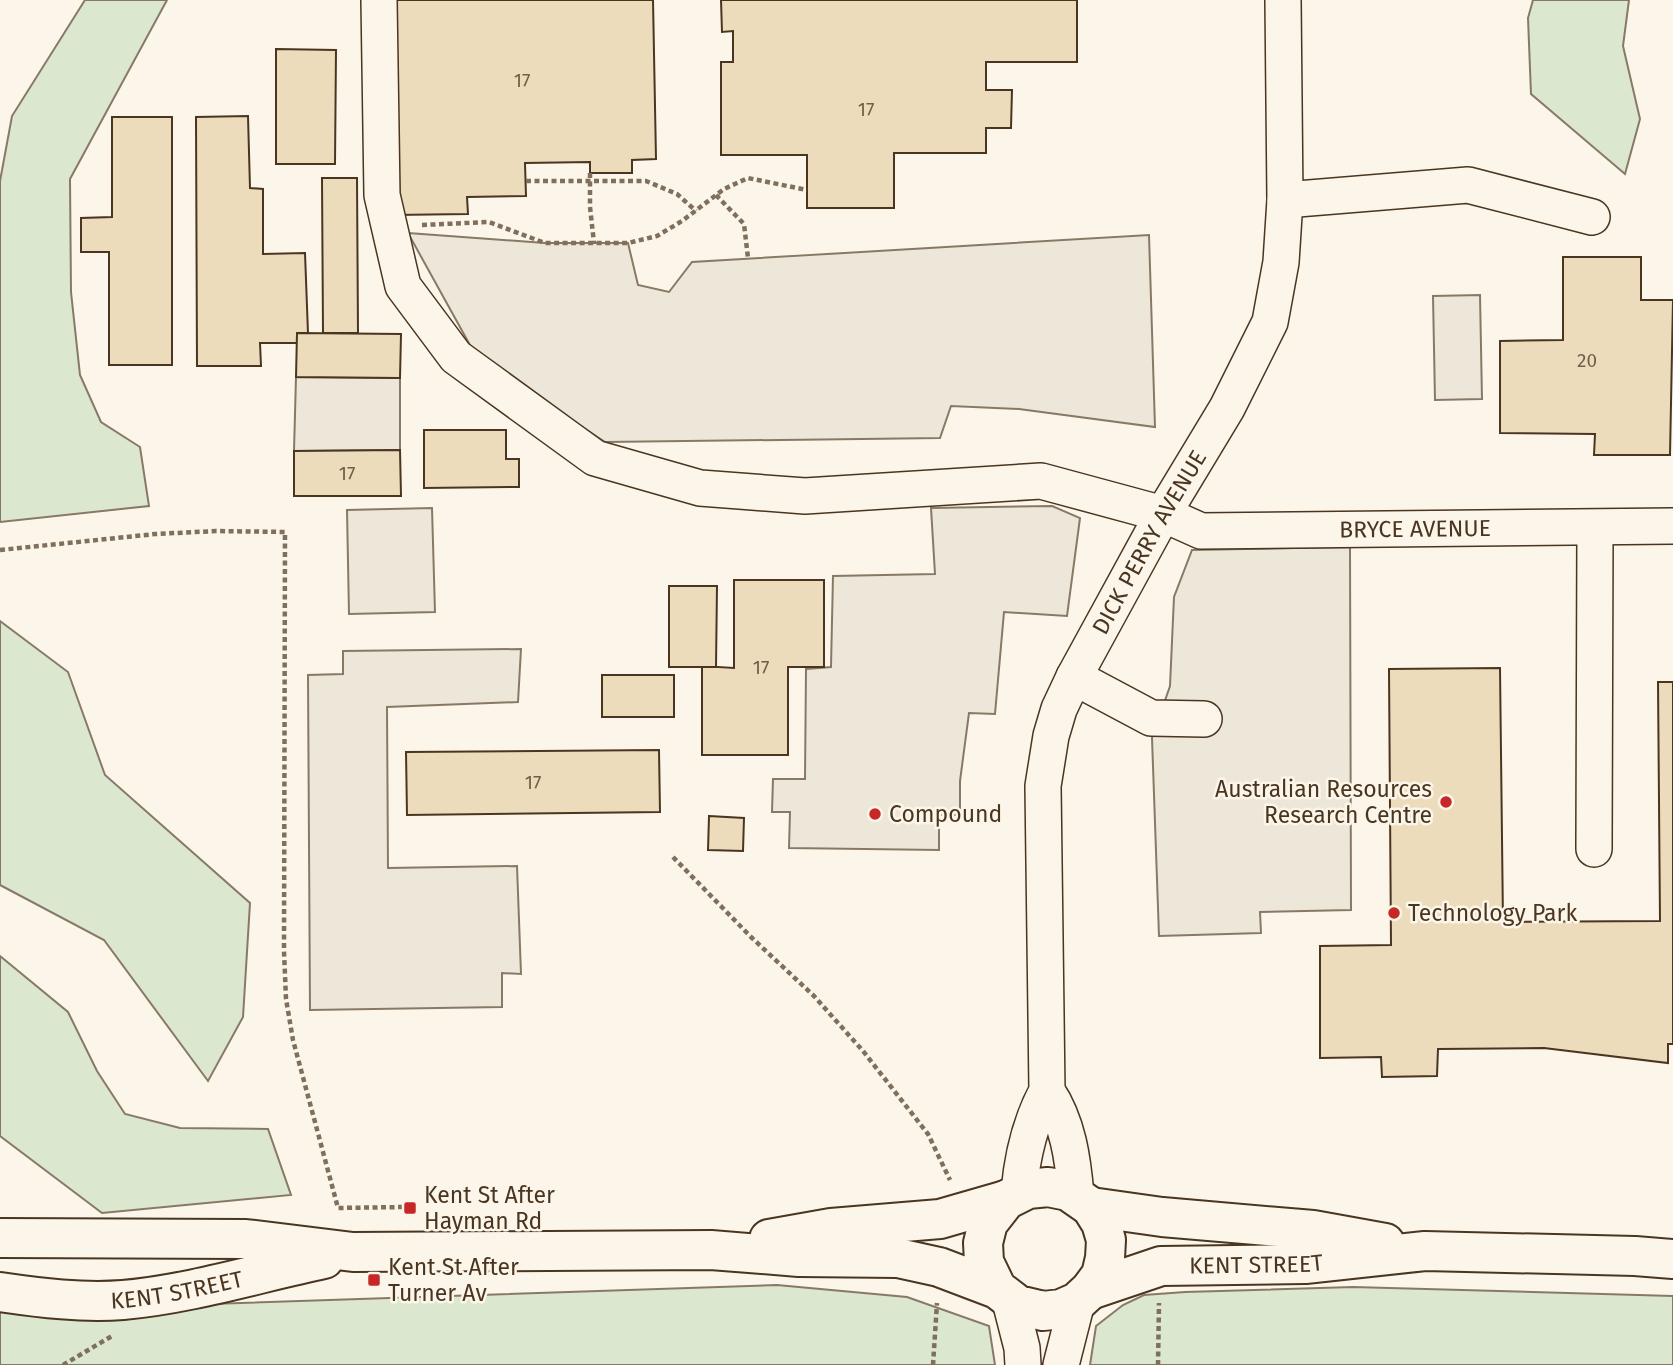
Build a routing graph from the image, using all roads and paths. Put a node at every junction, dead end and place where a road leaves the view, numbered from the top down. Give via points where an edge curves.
1 (379, 0) edge
2 (1283, 0) edge
3 (590, 176) junction
4 (526, 181) dead end
5 (807, 190) dead end
6 (716, 195) junction
7 (1285, 200) junction
8 (696, 211) junction
9 (1592, 218) dead end
10 (388, 219) junction
11 (594, 243) junction
12 (748, 258) dead end
13 (1163, 514) junction
14 (1673, 526) edge
15 (1595, 527) junction
16 (0, 550) edge
17 (1074, 677) junction
18 (1204, 719) dead end
19 (1594, 849) dead end
20 (673, 857) dead end
21 (1047, 1091) junction
22 (950, 1179) dead end
23 (1013, 1196) junction
24 (1084, 1202) junction
25 (404, 1207) dead end
26 (0, 1238) edge
27 (711, 1250) junction
28 (1424, 1251) junction
29 (353, 1252) junction
30 (1673, 1259) edge
31 (0, 1292) edge
32 (1004, 1295) junction
33 (1084, 1296) junction
34 (1023, 1365) edge
35 (1061, 1365) edge

1 - 10 street, BRYCE AVENUE via 382,195
2 - 7 street, DICK PERRY AVENUE
3 - 4 path
3 - 8 path via 646,181 677,194
3 - 11 path
5 - 6 path via 748,178
6 - 8 path
6 - 12 path via 744,224
7 - 9 street via 1468,185
7 - 13 street, DICK PERRY AVENUE via 1281,262 1270,322 1227,408
8 - 11 path via 657,236 628,243
10 - 11 path via 404,224 489,222 545,243
10 - 13 street, BRYCE AVENUE via 403,286 456,357 595,458 700,488 805,496 1041,481
13 - 15 street, BRYCE AVENUE via 1201,531
13 - 17 street, DICK PERRY AVENUE
14 - 15 street, BRYCE AVENUE
15 - 19 street
16 - 25 path via 155,534 285,532 284,951 293,1040 338,1208
17 - 18 street via 1151,718
17 - 21 street, DICK PERRY AVENUE via 1051,736 1044,786
20 - 22 path via 863,1051 928,1134
21 - 23 street, DICK PERRY AVENUE via 1036,1111
21 - 24 street, DICK PERRY AVENUE via 1060,1111
23 - 24 main road via 1048,1187
23 - 27 main road, KENT STREET via 940,1219 831,1228
23 - 32 main road via 988,1223 983,1242 984,1262
24 - 28 main road, KENT STREET via 1162,1217 1313,1230
24 - 33 main road via 1101,1223 1106,1249 1101,1275
26 - 29 main road, KENT STREET via 246,1240
27 - 29 main road, KENT STREET
27 - 32 main road, KENT STREET via 898,1258 939,1267
28 - 30 main road, KENT STREET
28 - 33 main road, KENT STREET via 1305,1264 1161,1266
29 - 31 main road, KENT STREET via 122,1300 70,1301
32 - 33 main road via 1026,1308 1044,1311 1061,1309
32 - 34 street
33 - 35 street

